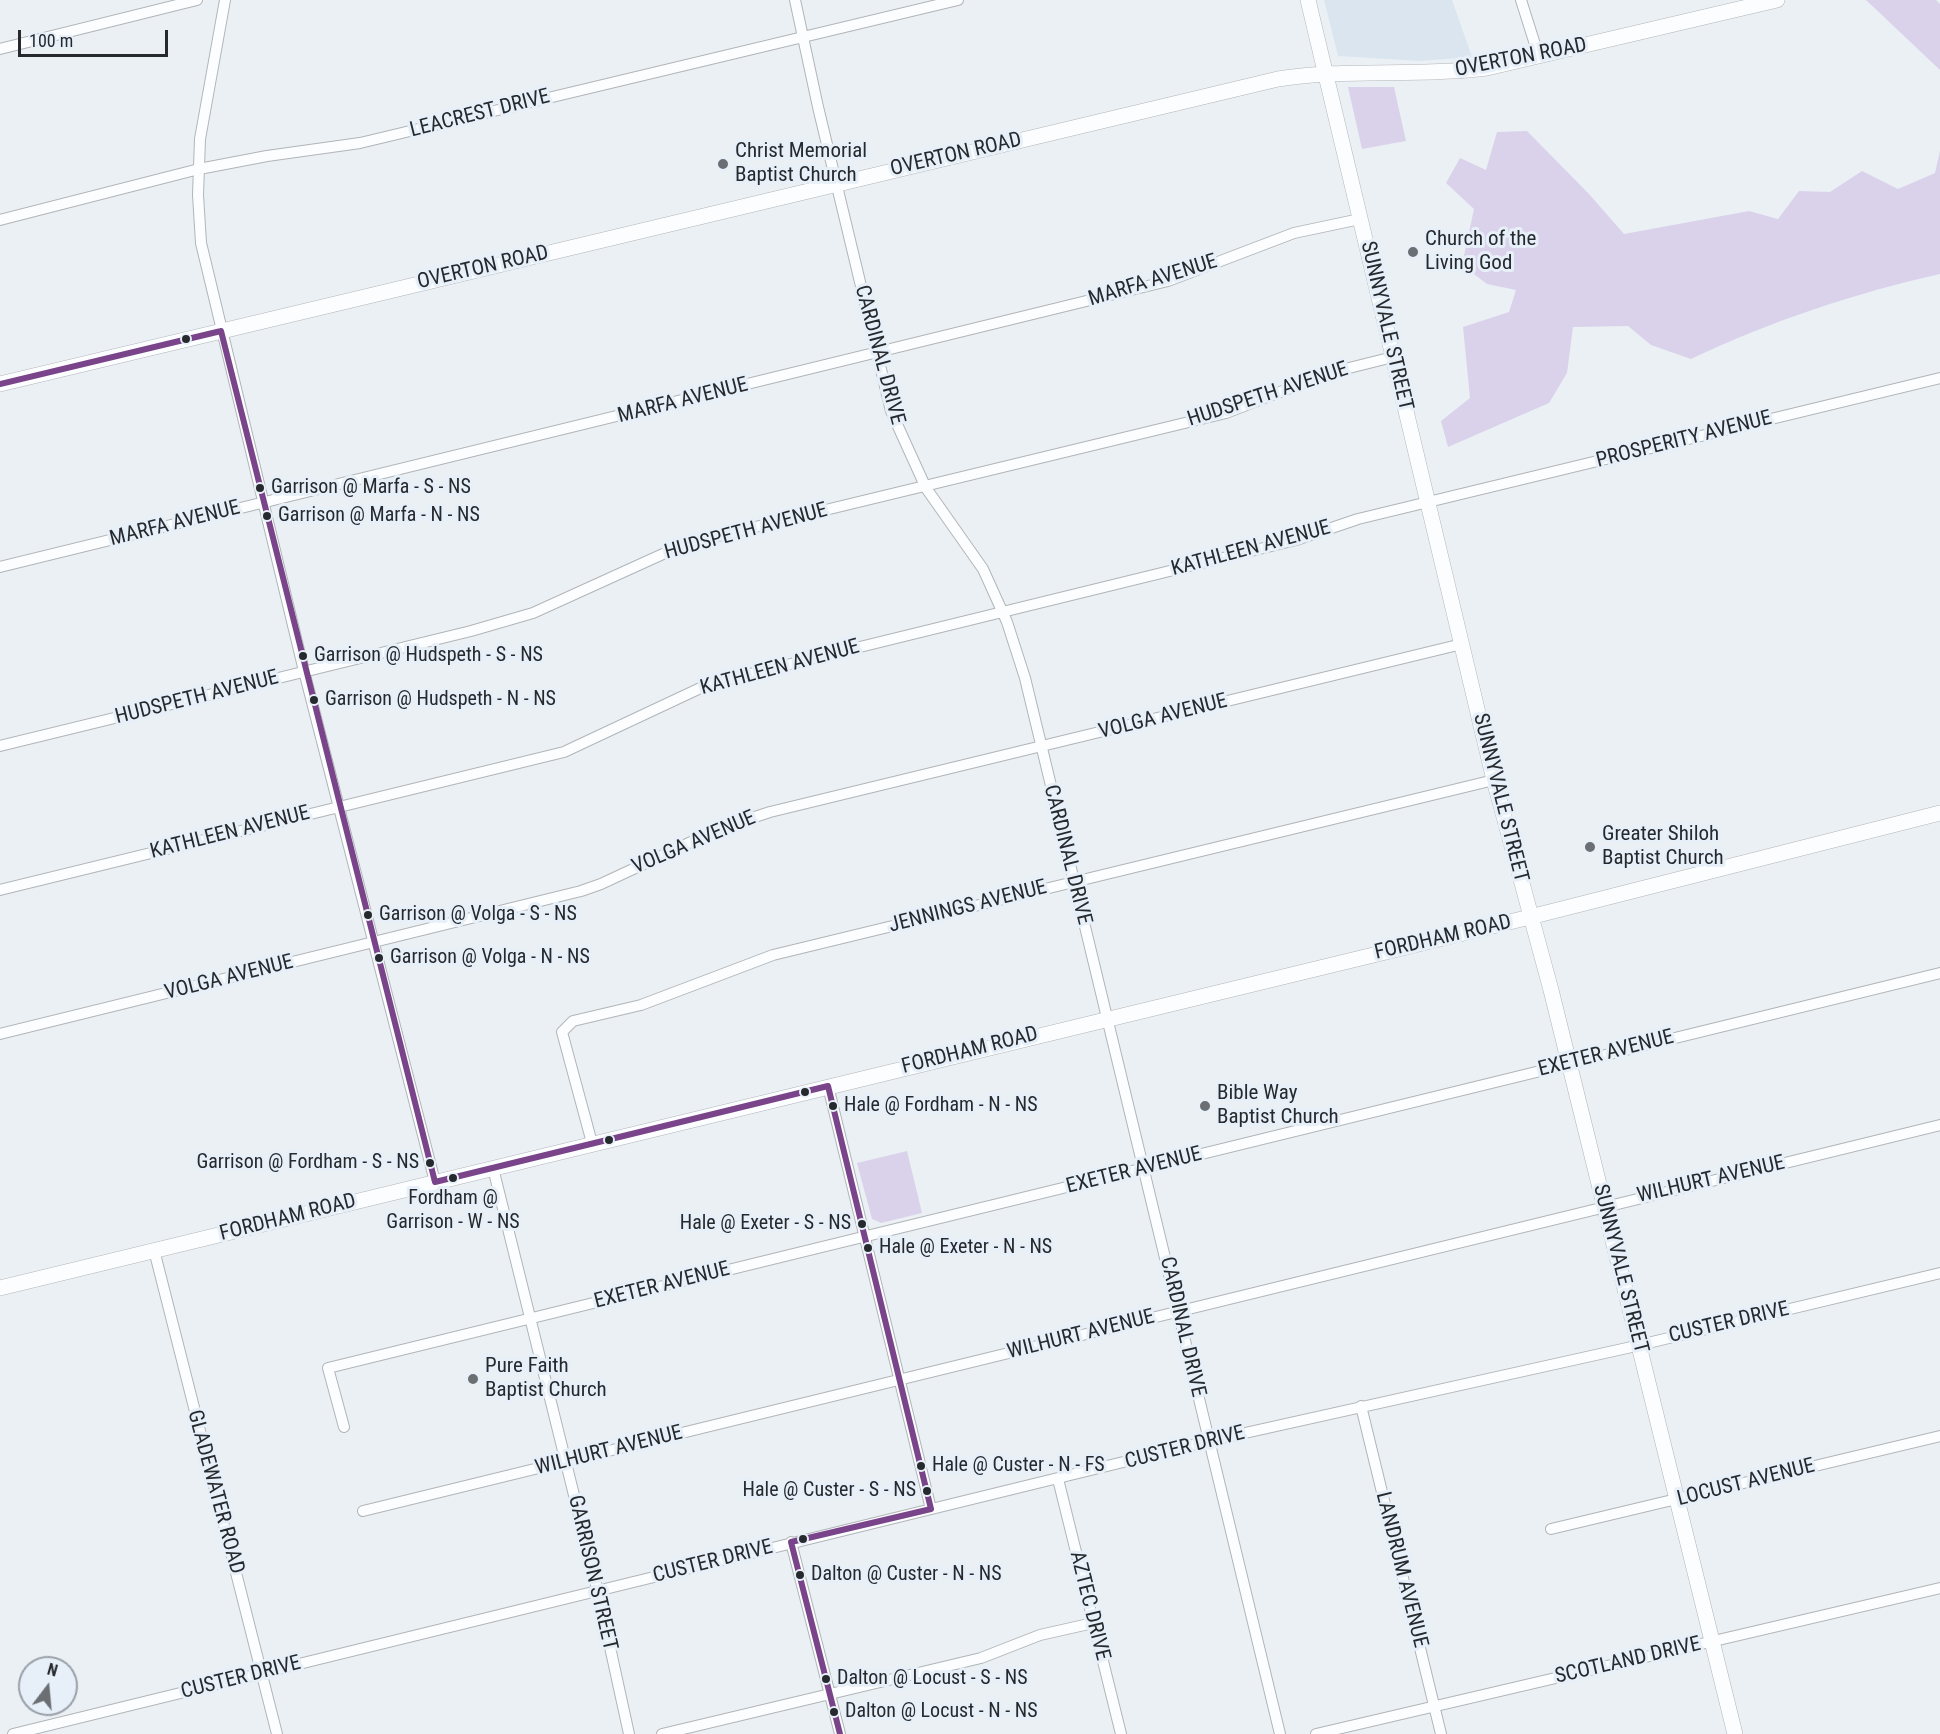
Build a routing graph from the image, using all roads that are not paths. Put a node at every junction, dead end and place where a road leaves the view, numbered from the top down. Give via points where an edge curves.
1 (196, 0) edge
2 (225, 0) edge
3 (795, 0) edge
4 (958, 0) edge
5 (1308, 0) edge
6 (1521, 0) edge
7 (1777, 0) edge
8 (802, 37) junction
9 (0, 49) edge
10 (1539, 57) junction
11 (1327, 74) junction
12 (199, 169) junction
13 (837, 184) junction
14 (1360, 219) junction
15 (0, 220) edge
16 (221, 331) junction
17 (877, 354) junction
18 (1393, 357) junction
19 (1940, 378) edge
20 (0, 384) edge
21 (926, 488) junction
22 (1428, 502) junction
23 (263, 503) junction
24 (0, 567) edge
25 (1003, 611) junction
26 (1462, 644) junction
27 (304, 671) junction
28 (0, 746) edge
29 (1041, 746) junction
30 (1494, 780) junction
31 (339, 807) junction
32 (1940, 813) edge
33 (1074, 881) junction
34 (0, 890) edge
35 (1530, 917) junction
36 (373, 942) junction
37 (1940, 973) edge
38 (1107, 1018) junction
39 (0, 1034) edge
40 (1569, 1062) junction
41 (828, 1086) junction
42 (1940, 1125) edge
43 (592, 1143) junction
44 (493, 1167) junction
45 (1143, 1169) junction
46 (435, 1182) junction
47 (1604, 1206) junction
48 (865, 1235) junction
49 (154, 1250) junction
50 (1940, 1273) edge
51 (0, 1288) edge
52 (1178, 1311) junction
53 (531, 1319) junction
54 (1638, 1345) junction
55 (900, 1378) junction
56 (1361, 1406) junction
57 (344, 1427) dead end
58 (1940, 1436) edge
59 (1209, 1442) junction
60 (566, 1461) junction
61 (1058, 1479) junction
62 (1678, 1500) junction
63 (931, 1509) junction
64 (363, 1511) dead end
65 (1551, 1529) dead end
66 (791, 1542) junction
67 (1940, 1588) edge
68 (598, 1592) junction
69 (1093, 1623) junction
70 (1712, 1642) junction
71 (262, 1673) junction
72 (830, 1696) junction
73 (1435, 1706) junction
74 (13, 1734) edge
75 (277, 1734) edge
76 (629, 1734) edge
77 (662, 1734) edge
78 (840, 1734) edge
79 (1121, 1734) edge
80 (1280, 1734) edge
81 (1316, 1734) edge
82 (1442, 1734) edge
83 (1735, 1734) edge

1 - 9 street
2 - 12 street via 201,128
3 - 8 street, CARDINAL DRIVE
4 - 8 street, LEACREST DRIVE
5 - 11 street, SUNNYVALE STREET
6 - 10 street
7 - 10 street, OVERTON ROAD
8 - 12 street, LEACREST DRIVE via 360,143
8 - 13 street, CARDINAL DRIVE
10 - 11 street, OVERTON ROAD via 1459,72
11 - 13 street, OVERTON ROAD via 1256,84
11 - 14 street, SUNNYVALE STREET
12 - 15 street, LEACREST DRIVE
12 - 16 street via 201,243
13 - 16 street, OVERTON ROAD
13 - 17 street, CARDINAL DRIVE
14 - 17 street, MARFA AVENUE via 1294,233 1168,281
14 - 18 street, SUNNYVALE STREET
16 - 20 street, OVERTON ROAD
16 - 23 street
17 - 21 street, CARDINAL DRIVE via 895,422
17 - 23 street, MARFA AVENUE
18 - 21 street, HUDSPETH AVENUE via 1329,373 1226,413
18 - 22 street, SUNNYVALE STREET
19 - 22 street, PROSPERITY AVENUE
21 - 25 street, CARDINAL DRIVE via 971,549
21 - 27 street, HUDSPETH AVENUE via 685,544 533,613
22 - 25 street, KATHLEEN AVENUE via 1358,519 1296,540
22 - 26 street, SUNNYVALE STREET
23 - 24 street, MARFA AVENUE
23 - 27 street
25 - 29 street, CARDINAL DRIVE via 1025,678
25 - 31 street, KATHLEEN AVENUE via 709,684 564,752
26 - 29 street, VOLGA AVENUE
26 - 30 street, SUNNYVALE STREET
27 - 28 street, HUDSPETH AVENUE
27 - 31 street
29 - 33 street, CARDINAL DRIVE
29 - 36 street, VOLGA AVENUE via 745,819 591,888
30 - 33 street, JENNINGS AVENUE
30 - 35 street, SUNNYVALE STREET
31 - 34 street, KATHLEEN AVENUE
31 - 36 street
32 - 35 street, FORDHAM ROAD
33 - 38 street, CARDINAL DRIVE
33 - 43 street, JENNINGS AVENUE via 772,955 641,1005 573,1022 562,1032
35 - 38 street, FORDHAM ROAD
35 - 40 street, SUNNYVALE STREET
36 - 39 street, VOLGA AVENUE
36 - 46 street
37 - 40 street, EXETER AVENUE
38 - 41 street, FORDHAM ROAD
38 - 45 street, CARDINAL DRIVE
40 - 45 street, EXETER AVENUE
40 - 47 street, SUNNYVALE STREET
41 - 43 street, FORDHAM ROAD
41 - 48 street
42 - 47 street, WILHURT AVENUE
43 - 44 street, FORDHAM ROAD
44 - 46 street, FORDHAM ROAD
44 - 53 street, GARRISON STREET
45 - 48 street, EXETER AVENUE
45 - 52 street, CARDINAL DRIVE
46 - 49 street, FORDHAM ROAD
47 - 52 street, WILHURT AVENUE
47 - 54 street, SUNNYVALE STREET
48 - 53 street, EXETER AVENUE
48 - 55 street
49 - 51 street, FORDHAM ROAD
49 - 71 street, GLADEWATER ROAD
50 - 54 street, CUSTER DRIVE
52 - 55 street, WILHURT AVENUE
52 - 59 street, CARDINAL DRIVE
53 - 57 street, EXETER AVENUE via 328,1368
53 - 60 street, GARRISON STREET
54 - 56 street, CUSTER DRIVE
54 - 62 street, SUNNYVALE STREET
55 - 60 street, WILHURT AVENUE
55 - 63 street
56 - 59 street, CUSTER DRIVE
56 - 73 street, LANDRUM AVENUE
58 - 62 street, LOCUST AVENUE
59 - 61 street, CUSTER DRIVE
59 - 80 street, CARDINAL DRIVE
60 - 64 street, WILHURT AVENUE
60 - 68 street, GARRISON STREET
61 - 63 street, CUSTER DRIVE
61 - 69 street, AZTEC DRIVE
62 - 65 street, LOCUST AVENUE
62 - 70 street, SUNNYVALE STREET
63 - 66 street, CUSTER DRIVE
66 - 68 street, CUSTER DRIVE
66 - 72 street
67 - 70 street, SCOTLAND DRIVE
68 - 71 street, CUSTER DRIVE
68 - 76 street, GARRISON STREET
69 - 72 street via 1040,1635 981,1658
69 - 79 street, AZTEC DRIVE
70 - 73 street, SCOTLAND DRIVE
70 - 83 street, SUNNYVALE STREET
71 - 74 street, CUSTER DRIVE
71 - 75 street, GLADEWATER ROAD
72 - 77 street
72 - 78 street
73 - 81 street, SCOTLAND DRIVE
73 - 82 street, LANDRUM AVENUE

